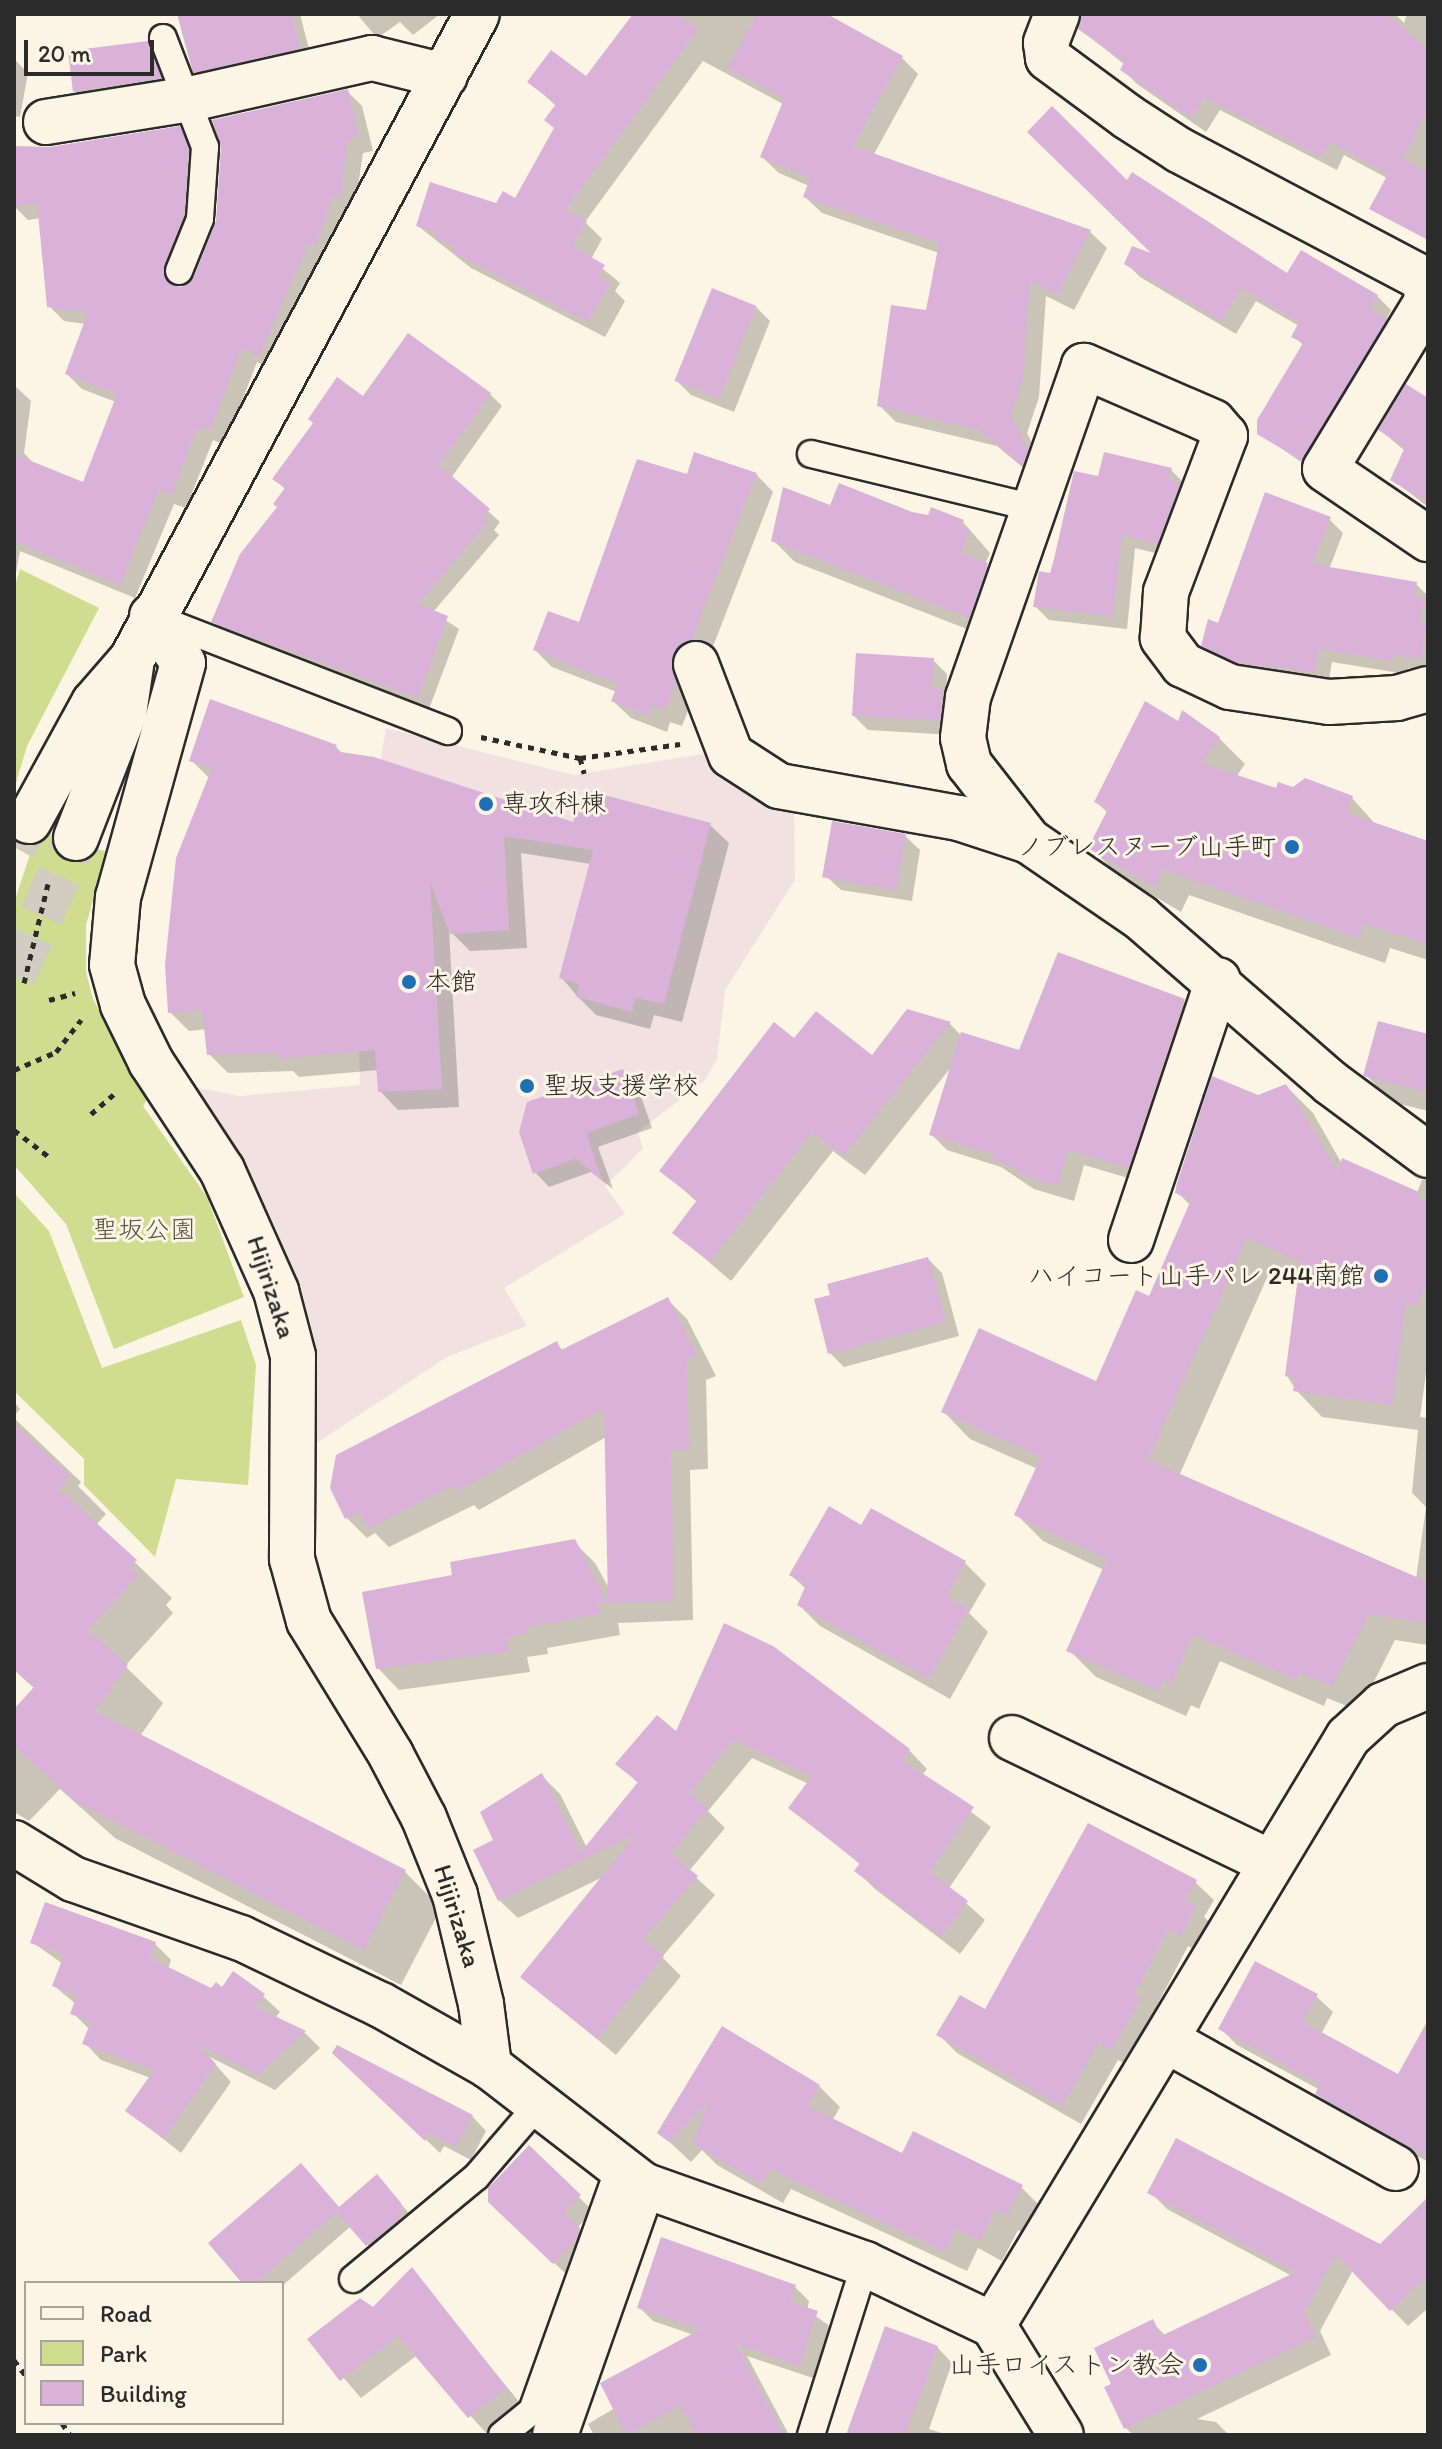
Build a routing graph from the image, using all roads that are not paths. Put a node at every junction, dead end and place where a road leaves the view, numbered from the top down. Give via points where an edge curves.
1 (477, 14) edge
2 (1057, 14) edge
3 (163, 38) dead end
4 (445, 76) junction
5 (190, 99) junction
6 (46, 122) dead end
7 (179, 271) dead end
8 (811, 454) dead end
9 (1034, 508) junction
10 (1428, 539) edge
11 (152, 616) junction
12 (132, 659) junction
13 (696, 664) dead end
14 (1428, 689) edge
15 (448, 731) road end
16 (29, 821) tunnel mouth
17 (76, 838) tunnel mouth
18 (1029, 841) junction
19 (1218, 980) junction
20 (1428, 1155) edge
21 (1131, 1240) dead end
22 (1428, 1686) edge
23 (1012, 1738) dead end
24 (14, 1843) edge
25 (1270, 1862) junction
26 (1166, 2040) junction
27 (489, 2066) junction
28 (538, 2105) junction
29 (1396, 2168) dead end
30 (631, 2176) junction
31 (865, 2264) junction
32 (353, 2279) dead end
33 (993, 2325) junction
34 (502, 2435) edge
35 (555, 2435) edge
36 (811, 2435) edge
37 (1061, 2435) edge

1 - 4 street
2 - 10 street via 1046,43 1048,58 1128,117 1179,150 1420,277 1427,289 1426,303 1325,469
3 - 5 lane
4 - 5 street via 372,58
4 - 11 street via 277,396
5 - 6 street
5 - 7 lane via 205,147 205,185 200,219
8 - 9 lane
9 - 14 street via 1084,366 1195,413 1225,436 1166,592 1163,638 1183,665 1230,687 1329,702 1397,698
9 - 18 street via 968,697 963,738 969,764
11 - 12 street
11 - 15 lane
11 - 27 street, Hijirizaka via 183,663 118,897 112,965 123,1005 151,1062 222,1170 276,1291 293,1356 292,1559 309,1621 424,1818 455,1895 481,2004
12 - 16 street via 94,703
12 - 17 street via 124,714
13 - 18 street via 731,755 779,786 959,818
18 - 19 street via 1140,917
19 - 20 street via 1331,1083
19 - 21 street
22 - 25 street via 1383,1705 1348,1737
23 - 25 street
24 - 27 street via 73,1879 303,1964
25 - 26 street
26 - 29 street
26 - 33 street
27 - 28 street
28 - 30 street
28 - 32 lane via 476,2177
30 - 31 street
30 - 34 lane via 532,2411
30 - 35 street
31 - 33 street
31 - 36 lane
33 - 37 street

